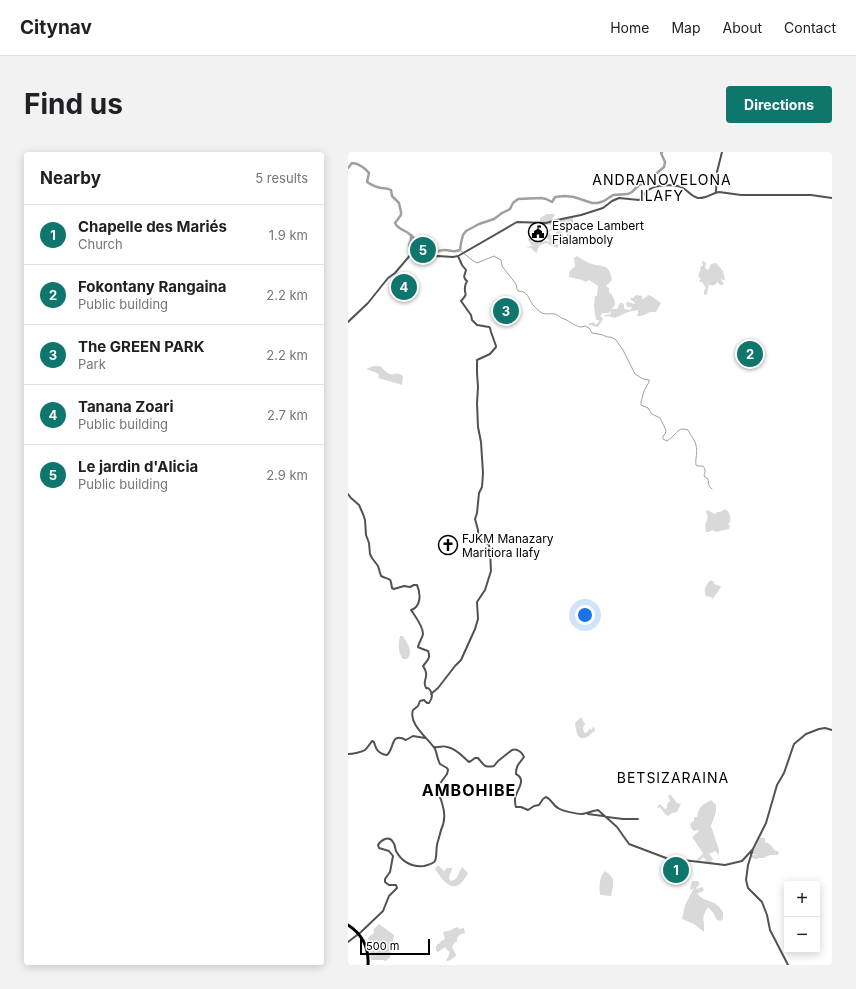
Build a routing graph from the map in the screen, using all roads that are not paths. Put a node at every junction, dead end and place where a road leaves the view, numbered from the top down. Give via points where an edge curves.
1 (722, 152) edge
2 (716, 192) junction
3 (832, 198) edge
4 (458, 256) junction
5 (348, 322) edge
6 (348, 494) edge
7 (432, 694) junction
8 (832, 730) edge
9 (425, 738) junction
10 (433, 746) junction
11 (348, 754) edge
12 (606, 817) junction
13 (638, 819) dead end
14 (753, 849) junction
15 (348, 926) edge
16 (348, 942) edge
17 (367, 965) edge
18 (788, 965) edge

1 - 2 street
2 - 3 street
2 - 4 street via 706,198 698,198 683,188 667,185 646,192 639,200 619,198 603,208 581,215 546,223 512,223
4 - 5 street via 425,257 412,253
4 - 7 street via 466,270 463,277 467,281 466,296 461,301 472,320 490,328 496,346 490,354 477,360 478,427 483,473 475,521 478,537 489,544 491,567 490,575 478,600 475,629 464,655
6 - 7 street via 359,505 363,514 370,554 381,576 392,581 394,589 414,585 418,588 419,603 411,610 423,632 418,647 429,654 427,663 423,666 426,671 424,681
7 - 9 street via 429,703 421,700 412,712 412,718
8 - 14 street via 818,729 806,734 794,744 777,785 766,823
9 - 10 street
9 - 11 street via 397,738 387,755 376,750 372,741 363,751
10 - 12 street via 449,747 469,762 477,758 487,767 494,766 508,752 515,750 524,757 515,772 521,779 515,799 516,807 528,810 547,798 558,808 576,814
10 - 16 street via 440,764 448,770 436,788 442,802 444,819 435,861 428,865 412,865 402,859 391,840 388,838 380,842 379,848 393,856 385,882 390,886 396,885 396,888 389,896 383,911
12 - 13 street
12 - 14 street via 620,830 629,844 666,858 725,866 743,860
14 - 18 street via 748,865 747,886 762,902 770,930
15 - 17 main road via 362,943

